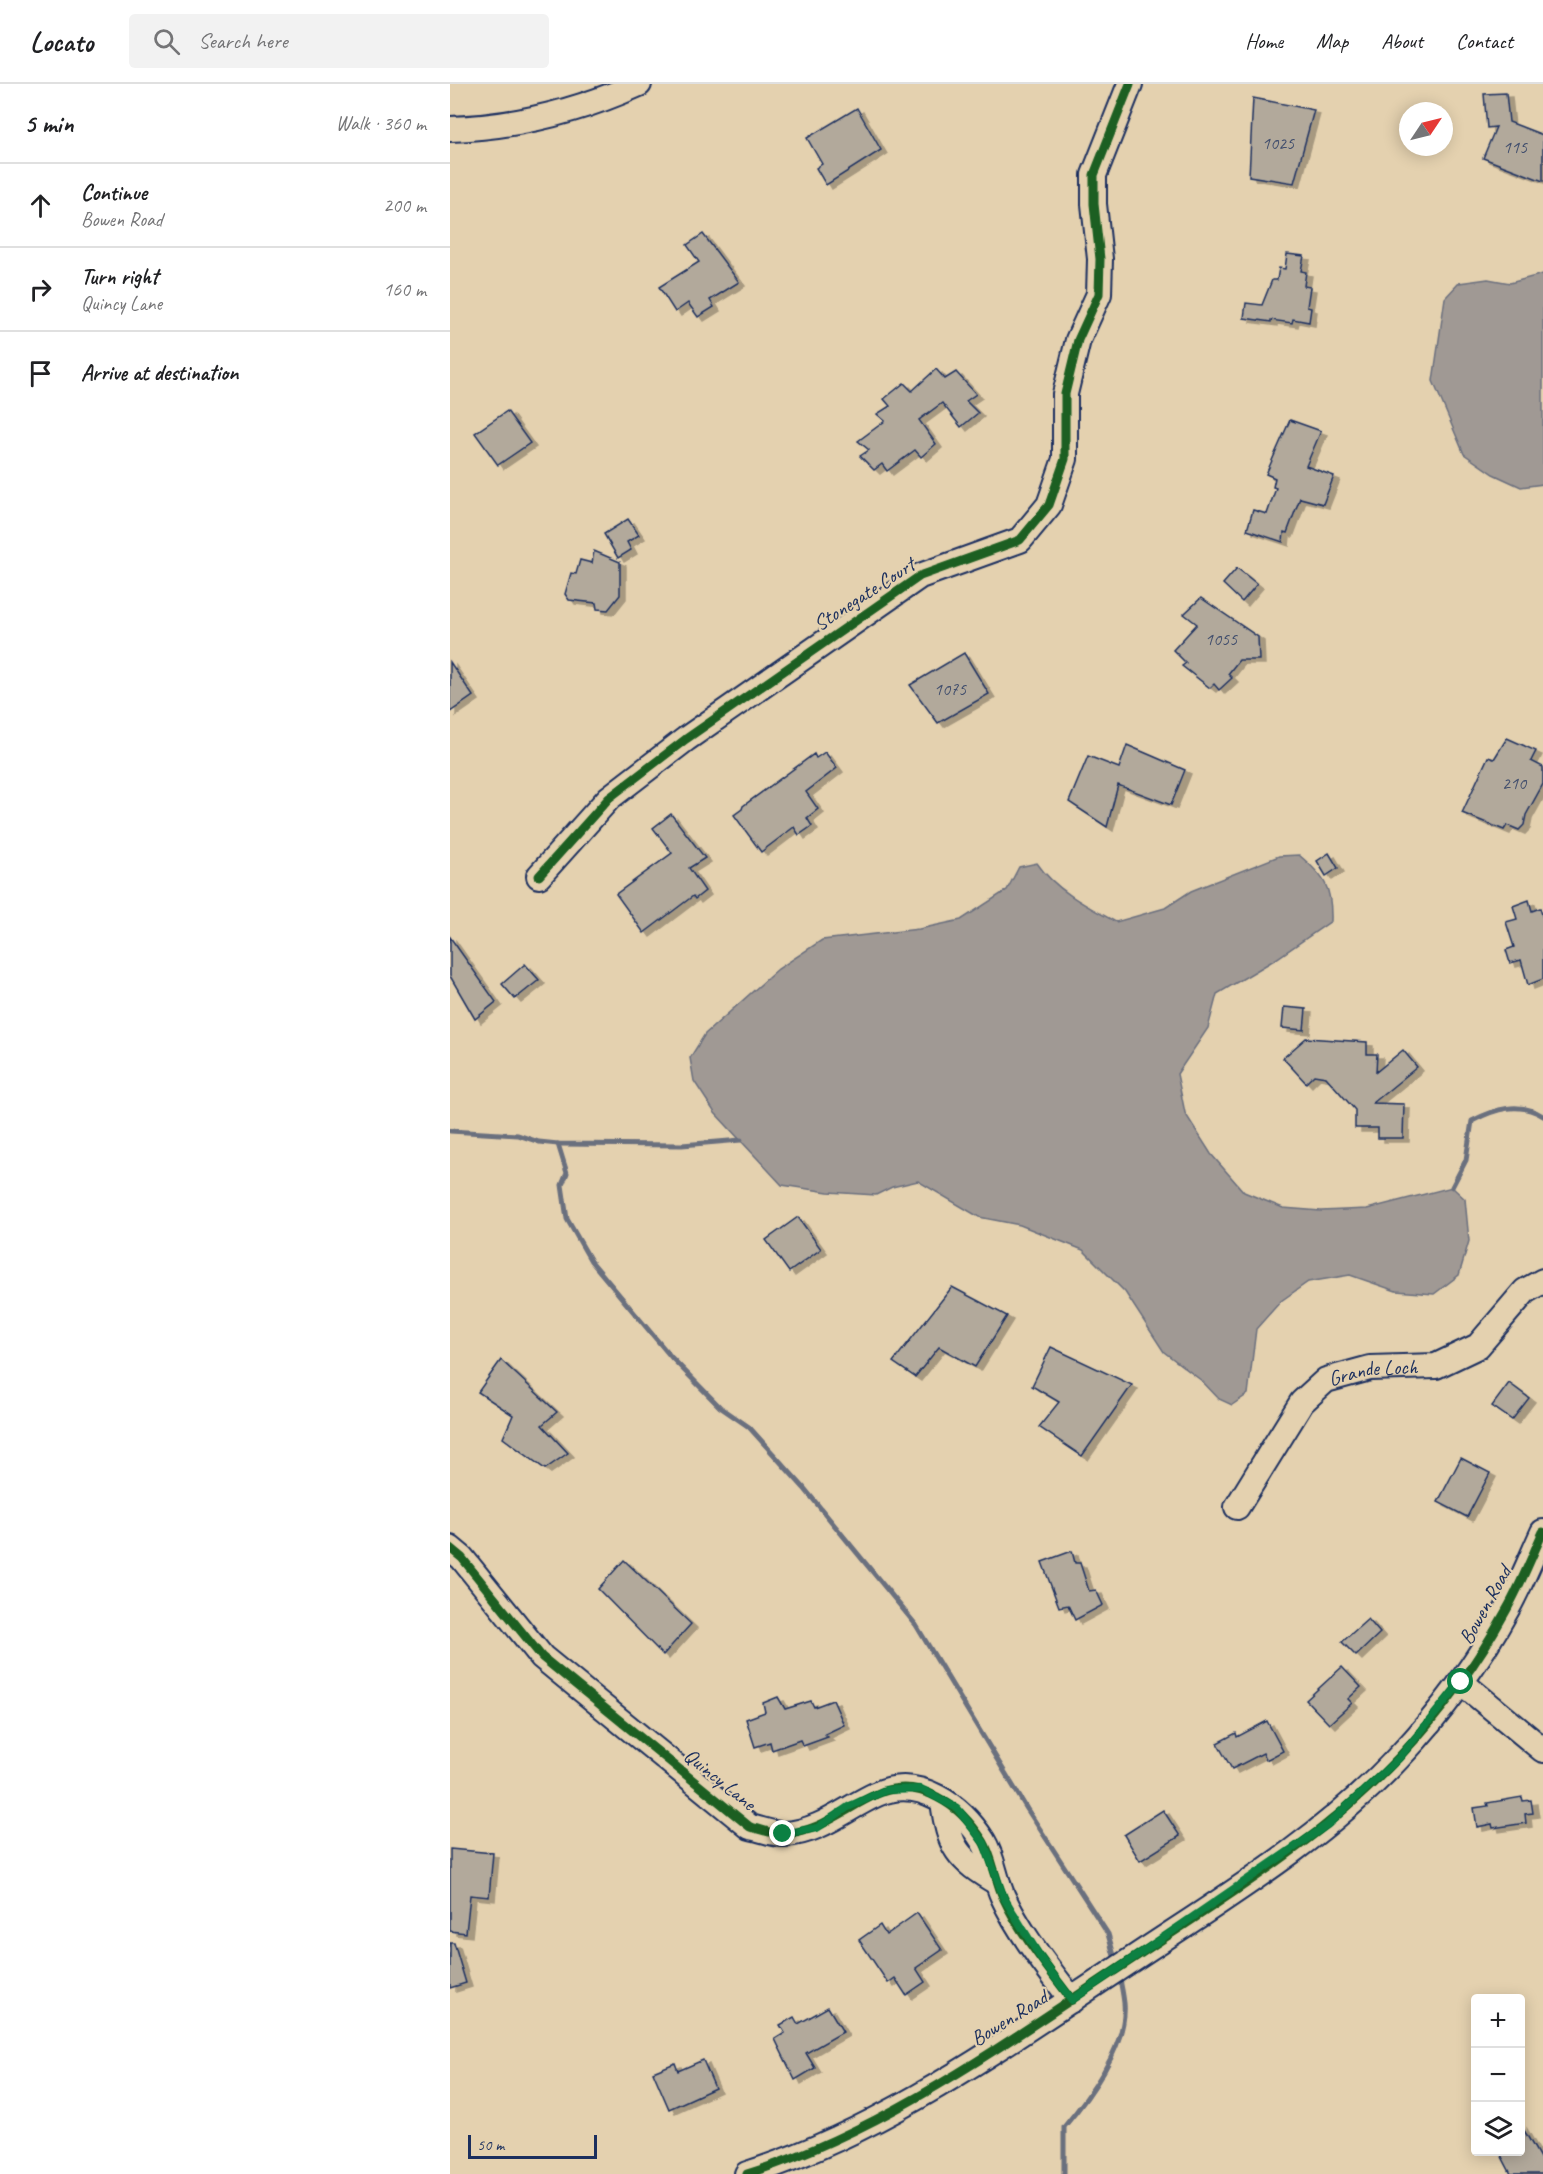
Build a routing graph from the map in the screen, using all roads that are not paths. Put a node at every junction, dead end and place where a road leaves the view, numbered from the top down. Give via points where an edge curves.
1 (639, 84) edge
2 (1130, 84) edge
3 (450, 129) edge
4 (539, 876) dead end
5 (1543, 1281) edge
6 (1237, 1507) dead end
7 (1543, 1532) edge
8 (450, 1548) edge
9 (1461, 1682) junction
10 (1543, 1750) edge
11 (1072, 2000) junction
12 (747, 2174) edge

1 - 3 street via 526,121
2 - 4 street, Stonegate Court via 1094,175 1101,259 1099,294 1078,340 1065,394 1065,459 1049,505 1020,540 920,576 686,739 609,798
5 - 6 street, Grande Loch via 1525,1290 1478,1346 1436,1366 1370,1368 1326,1380 1302,1402
7 - 9 street, Bowen Road via 1507,1608
8 - 11 street, Quincy Lane via 542,1657 750,1827 783,1834 817,1828 848,1807 886,1790 921,1789 943,1801 946,1829 955,1851 998,1883 1042,1960
9 - 10 street
9 - 11 street, Bowen Road via 1399,1758 1327,1825
11 - 12 street, Bowen Road via 906,2104 838,2140

